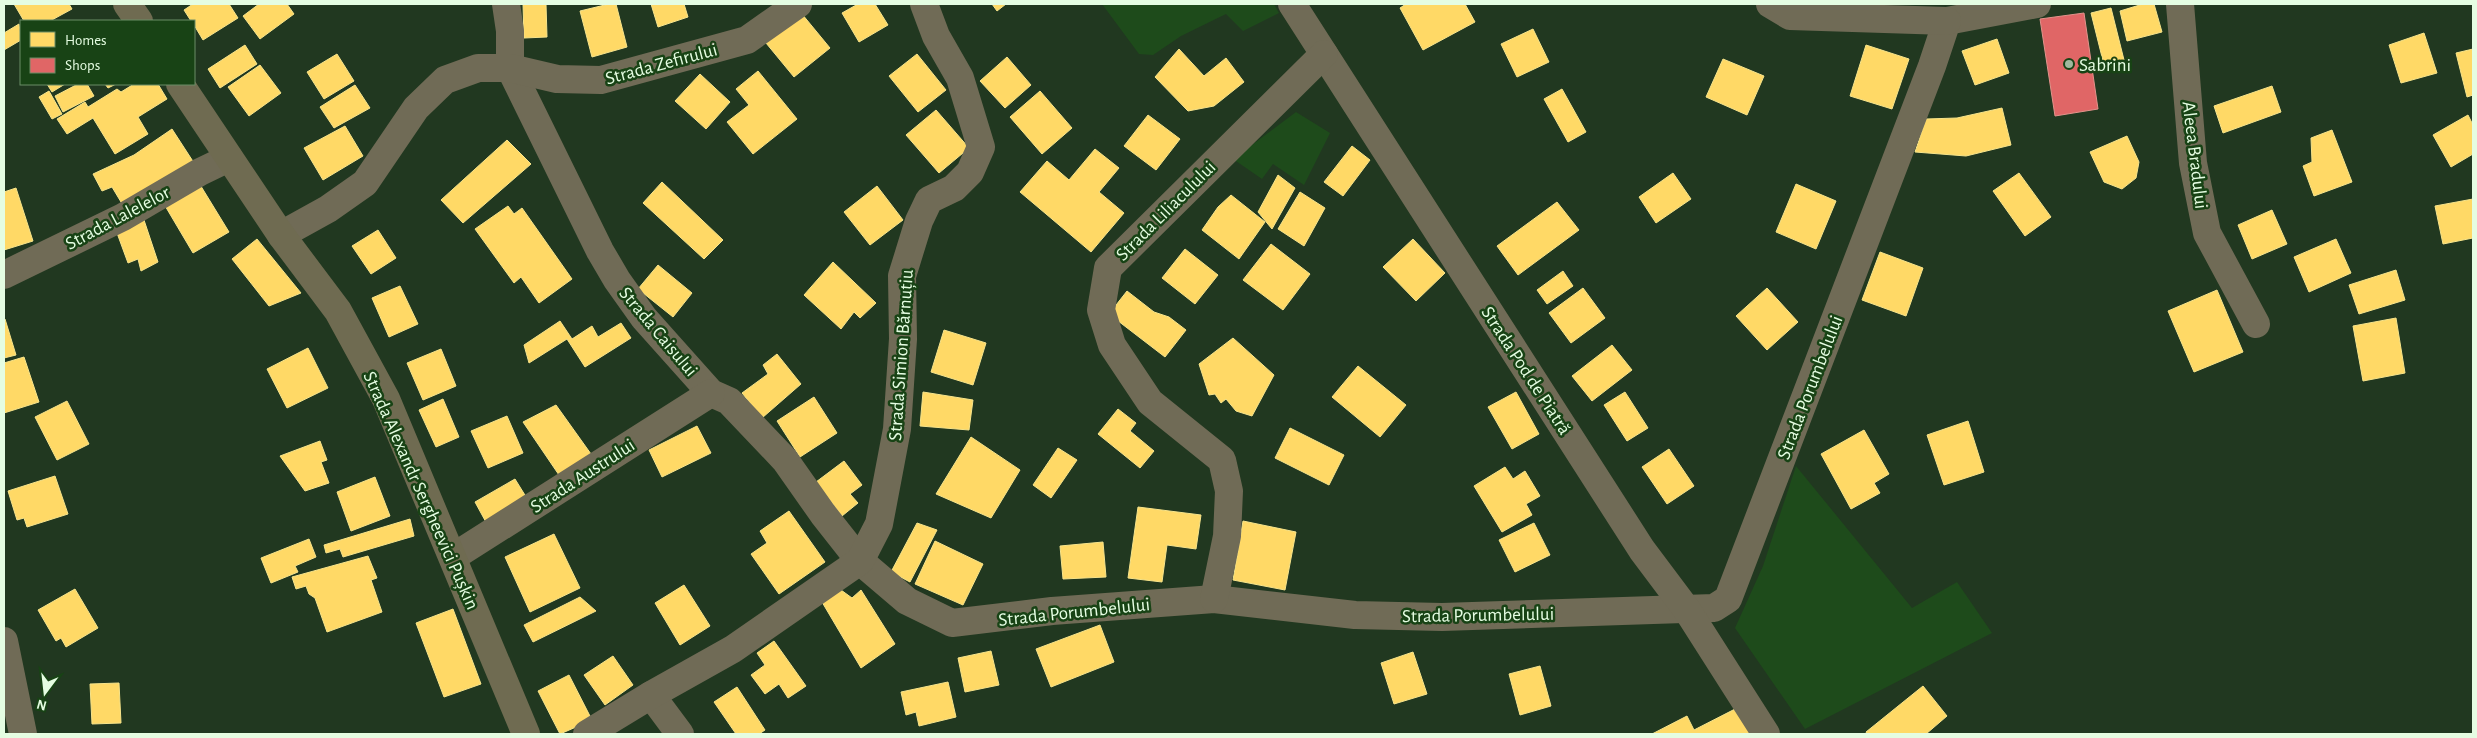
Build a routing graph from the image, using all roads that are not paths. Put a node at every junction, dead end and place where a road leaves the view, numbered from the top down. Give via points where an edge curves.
1 (127, 4) edge
2 (506, 4) edge
3 (798, 4) edge
4 (924, 4) edge
5 (1292, 4) edge
6 (1770, 4) edge
7 (2037, 4) edge
8 (2180, 4) edge
9 (1994, 8) edge
10 (138, 20) edge
11 (1947, 21) junction
12 (1324, 54) junction
13 (510, 68) junction
14 (181, 85) edge
15 (229, 158) junction
16 (280, 235) junction
17 (4, 275) edge
18 (2256, 324) dead end
19 (711, 393) junction
20 (453, 557) junction
21 (860, 561) junction
22 (1214, 599) junction
23 (1687, 610) junction
24 (4, 641) edge
25 (651, 695) junction
26 (23, 734) edge
27 (526, 734) edge
28 (587, 734) edge
29 (680, 734) edge
30 (1766, 734) edge

1 - 10 street
2 - 13 street, Strada Caisului
3 - 13 street, Strada Zefirului via 748,40 601,80 557,79
4 - 21 street, Strada Simion Bărnuțiu via 936,36 960,78 981,147 970,172 954,188 929,200 902,276 903,339 897,429 879,524
5 - 12 street, Strada Pod de Piatră
6 - 11 street via 1790,16
7 - 9 street
8 - 18 street, Aleea Bradului via 2193,163 2207,233
9 - 11 street
11 - 23 street, Strada Porumbelului via 1728,599 1714,608
12 - 22 street, Strada Liliaculului via 1108,268 1101,310 1112,345 1150,402 1222,460 1229,491 1227,536
12 - 23 street, Strada Pod de Piatră via 1642,550
13 - 16 street, Strada Zefirului via 478,68 446,80 416,108 365,183 328,210
13 - 19 street, Strada Caisului via 617,280 644,318
14 - 15 street, Strada Alexandr Sergheevici Pușkin
15 - 16 street, Strada Alexandr Sergheevici Pușkin
15 - 17 street, Strada Lalelelor via 123,217
16 - 20 street, Strada Alexandr Sergheevici Pușkin via 338,311 386,399
19 - 20 street, Strada Austrului
19 - 21 street, Strada Caisului via 729,400 785,460
20 - 27 street, Strada Alexandr Sergheevici Pușkin
21 - 22 street, Strada Porumbelului via 907,600 952,623 1052,611
21 - 25 street via 733,649
22 - 23 street, Strada Porumbelului via 1355,615 1442,617
23 - 30 street, Strada Pod de Piatră
24 - 26 street
25 - 28 street
25 - 29 street

